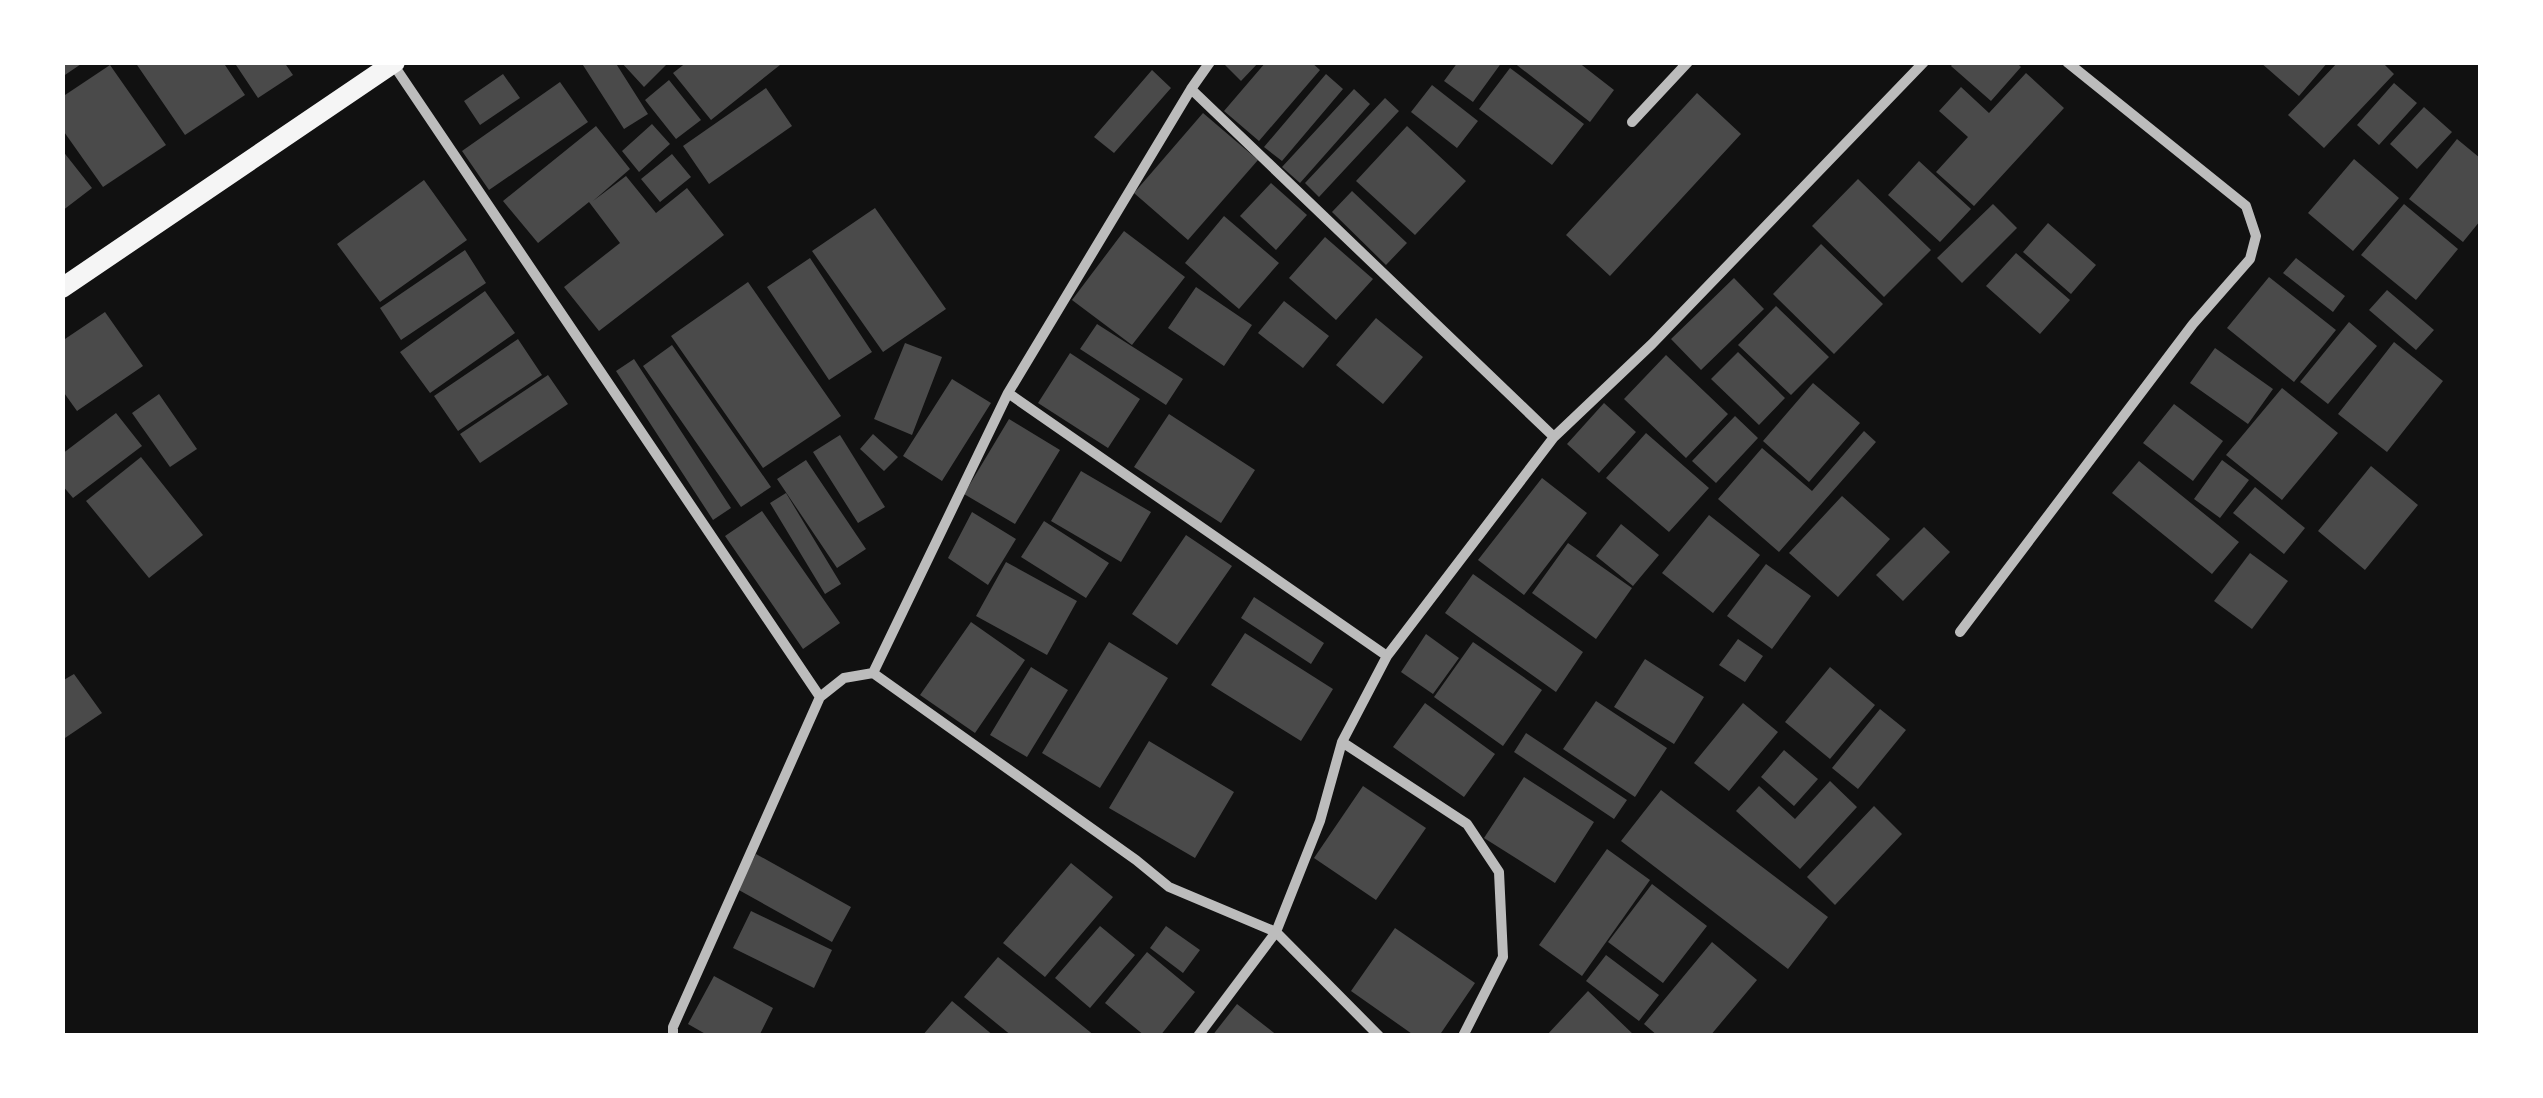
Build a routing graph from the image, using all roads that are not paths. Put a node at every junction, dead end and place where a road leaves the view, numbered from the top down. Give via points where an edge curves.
1 (1210, 62) edge
2 (1688, 62) edge
3 (1924, 62) edge
4 (2067, 62) edge
5 (394, 63) edge
6 (1191, 88) junction
7 (1632, 122) dead end
8 (62, 288) edge
9 (1008, 393) junction
10 (1554, 436) junction
11 (1960, 632) dead end
12 (1387, 656) junction
13 (873, 673) junction
14 (820, 697) junction
15 (1342, 742) junction
16 (1276, 932) junction
17 (673, 1036) edge
18 (1198, 1036) edge
19 (1379, 1036) edge
20 (1463, 1036) edge

1 - 6 street
2 - 7 street
3 - 10 street
4 - 11 street via 2246,206 2256,236 2250,259 2193,324
5 - 8 main road
5 - 14 street
6 - 9 street
6 - 10 street
9 - 12 street
9 - 13 street
10 - 12 street
12 - 15 street
13 - 14 street via 844,678
13 - 16 street via 1169,887
14 - 17 street
15 - 16 street via 1320,822
15 - 20 street via 1468,824 1499,872 1503,958
16 - 18 street
16 - 19 street

